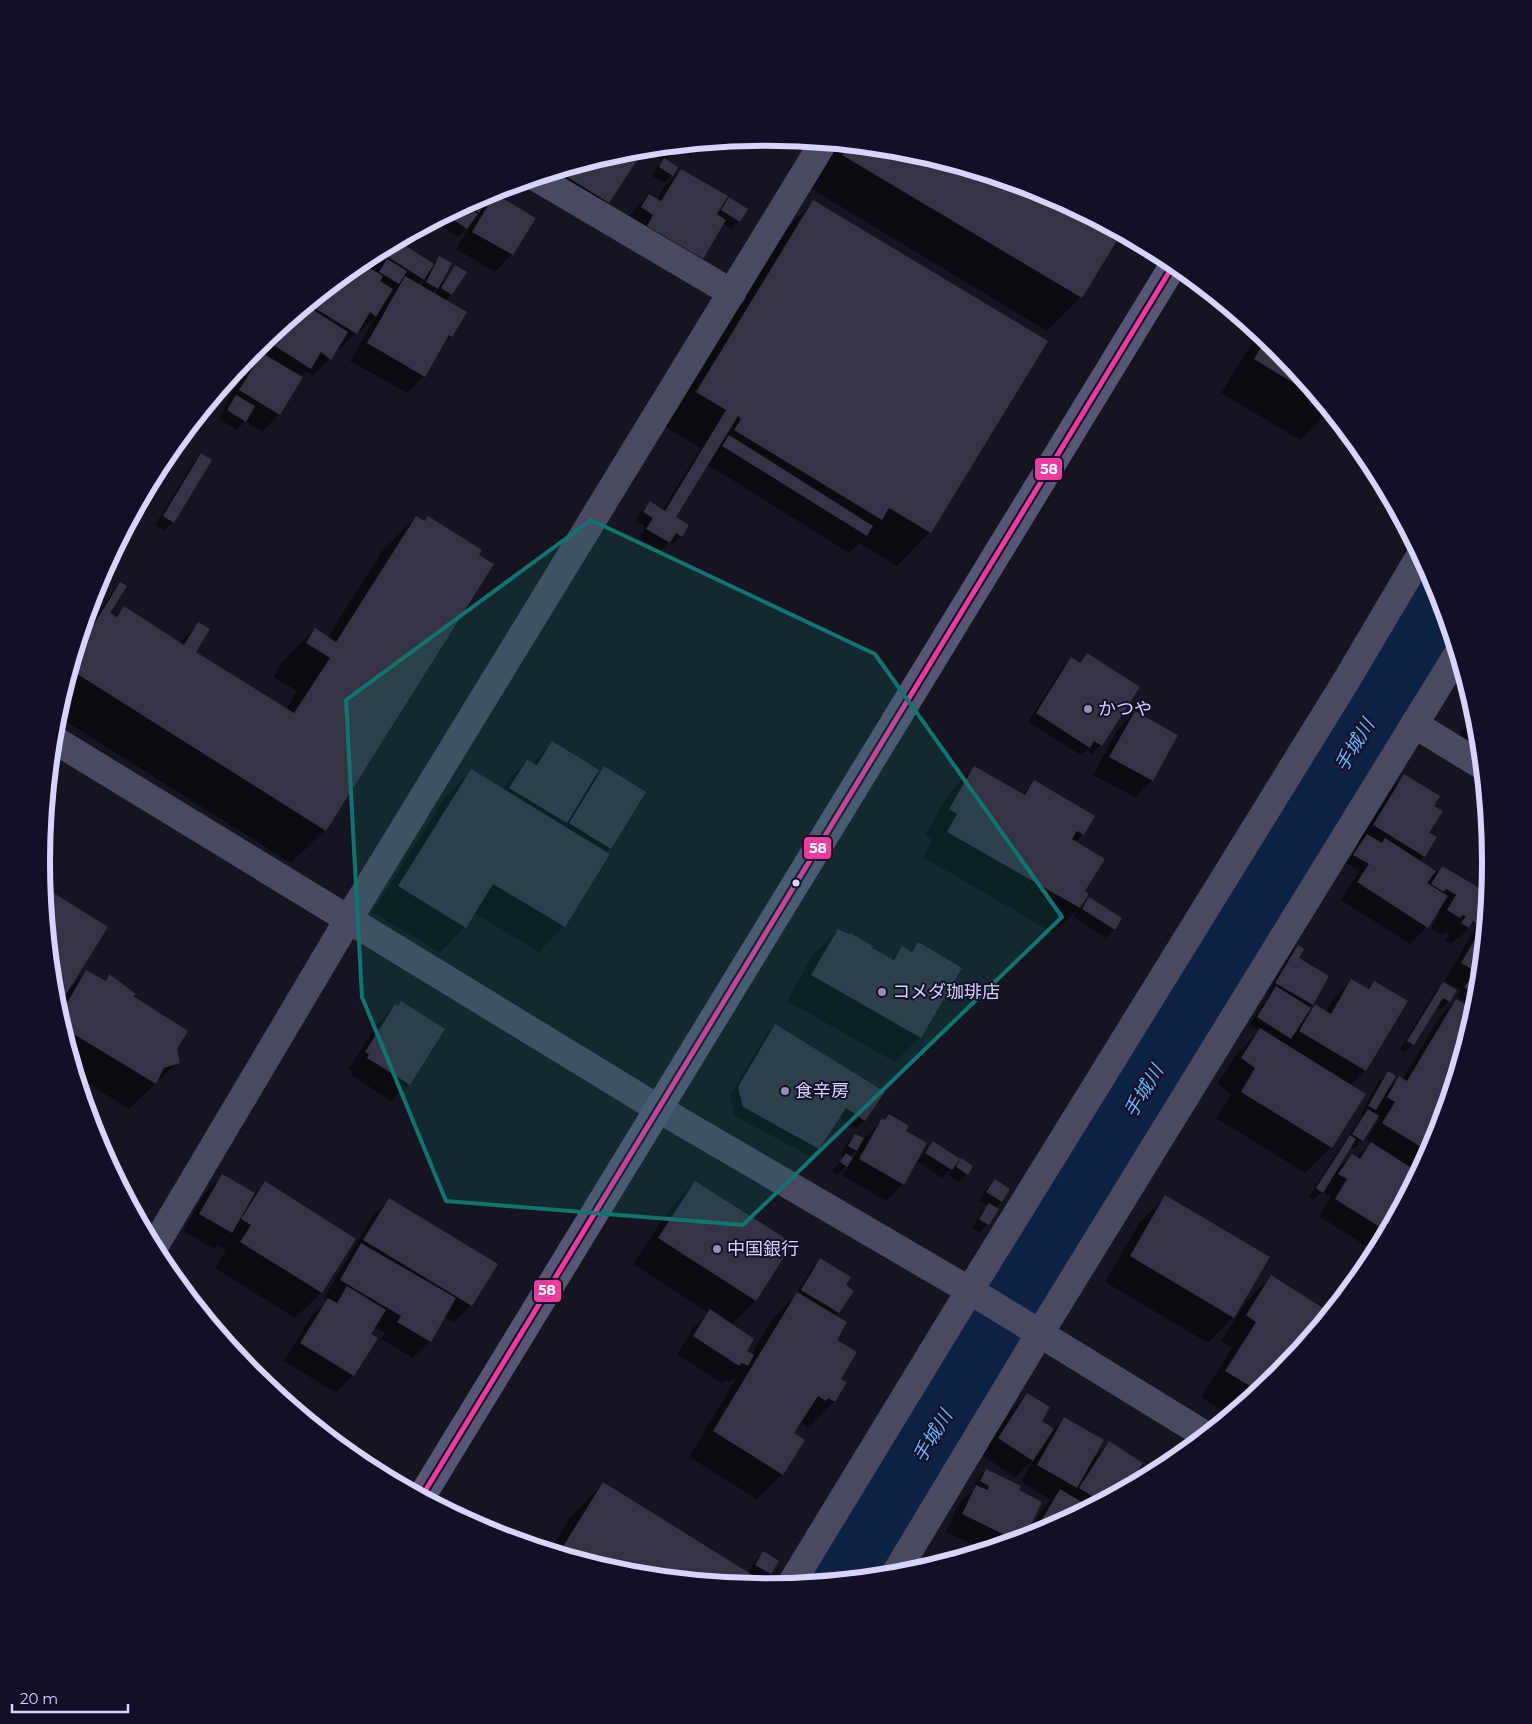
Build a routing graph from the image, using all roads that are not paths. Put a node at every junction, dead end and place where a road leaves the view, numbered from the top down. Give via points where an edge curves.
1 (820, 149) edge
2 (544, 182) edge
3 (1170, 271) edge
4 (732, 293) junction
5 (1416, 563) edge
6 (1453, 661) edge
7 (1414, 724) junction
8 (60, 744) edge
9 (1475, 761) edge
10 (348, 920) junction
11 (659, 1109) junction
12 (158, 1240) edge
13 (977, 1294) junction
14 (1033, 1329) junction
15 (1200, 1432) edge
16 (425, 1491) edge
17 (900, 1565) edge
18 (796, 1577) edge

1 - 4 street
2 - 4 street
3 - 11 main road
4 - 10 street
5 - 13 street
6 - 7 street
7 - 9 street
7 - 14 street
8 - 10 street
10 - 11 street
10 - 12 street
11 - 13 street
11 - 16 main road
13 - 14 street
13 - 18 street
14 - 15 street
14 - 17 street

